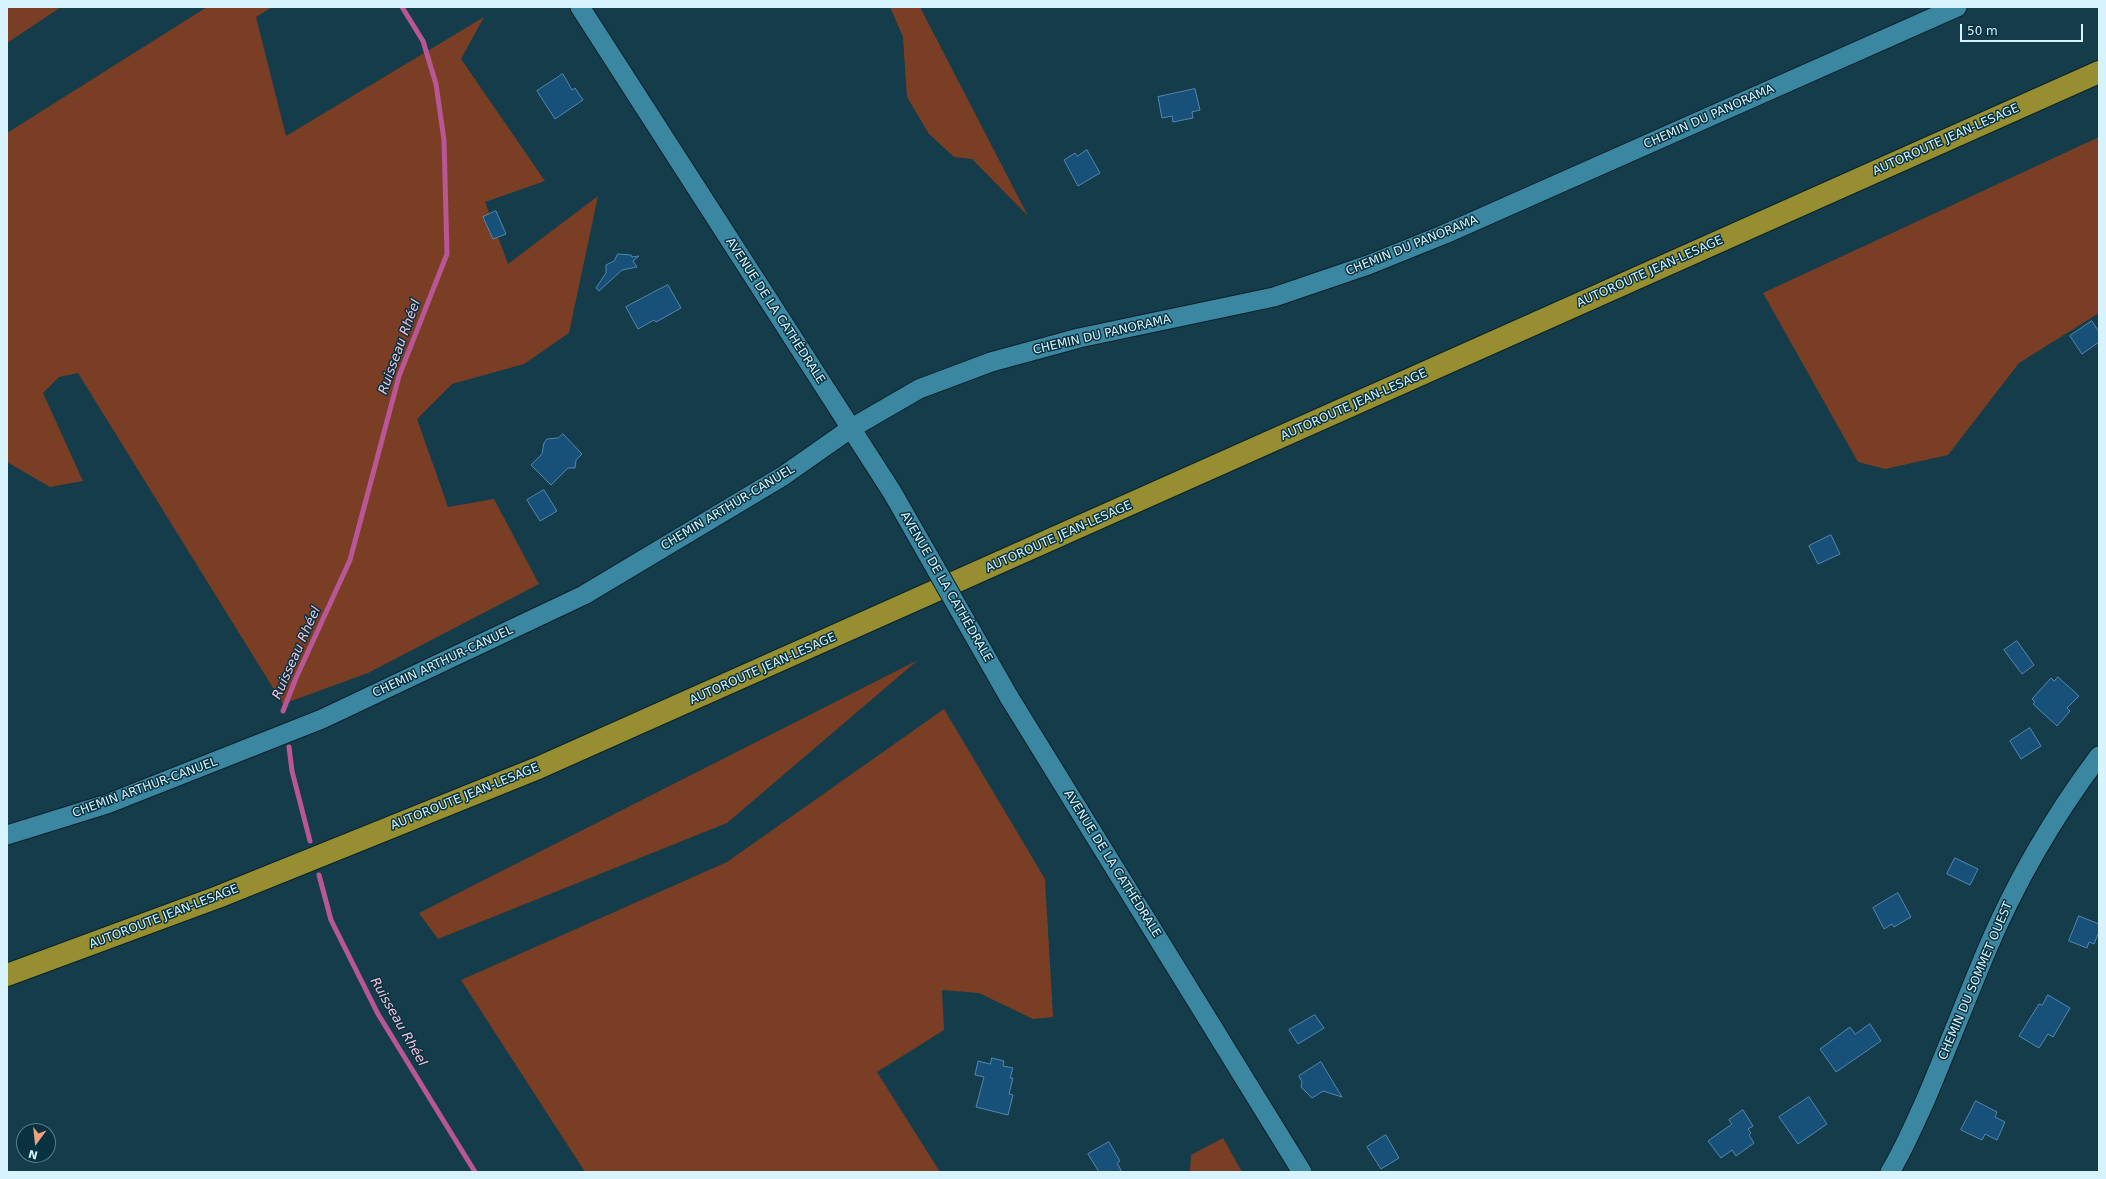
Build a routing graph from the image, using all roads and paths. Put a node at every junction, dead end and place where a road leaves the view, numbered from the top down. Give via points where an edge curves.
1 (580, 7) edge
2 (1957, 7) edge
3 (2099, 72) edge
4 (850, 429) junction
5 (2099, 756) edge
6 (7, 835) edge
7 (7, 975) edge
8 (1302, 1172) edge
9 (1890, 1172) edge

1 - 4 street, AVENUE DE LA CATHÉDRALE
2 - 4 street, CHEMIN DU PANORAMA via 1445,234 1368,265 1274,297 1079,338 991,362 919,389
3 - 7 highway, AUTOROUTE JEAN-LESAGE via 538,768 218,897
4 - 6 street, CHEMIN ARTHUR-CANUEL via 783,476 584,595 322,719 108,804
4 - 8 street, AVENUE DE LA CATHÉDRALE, bridge via 892,492 1009,697
5 - 9 street, CHEMIN DU SOMMET OUEST via 2070,794 2025,872 1987,950 1901,1154

